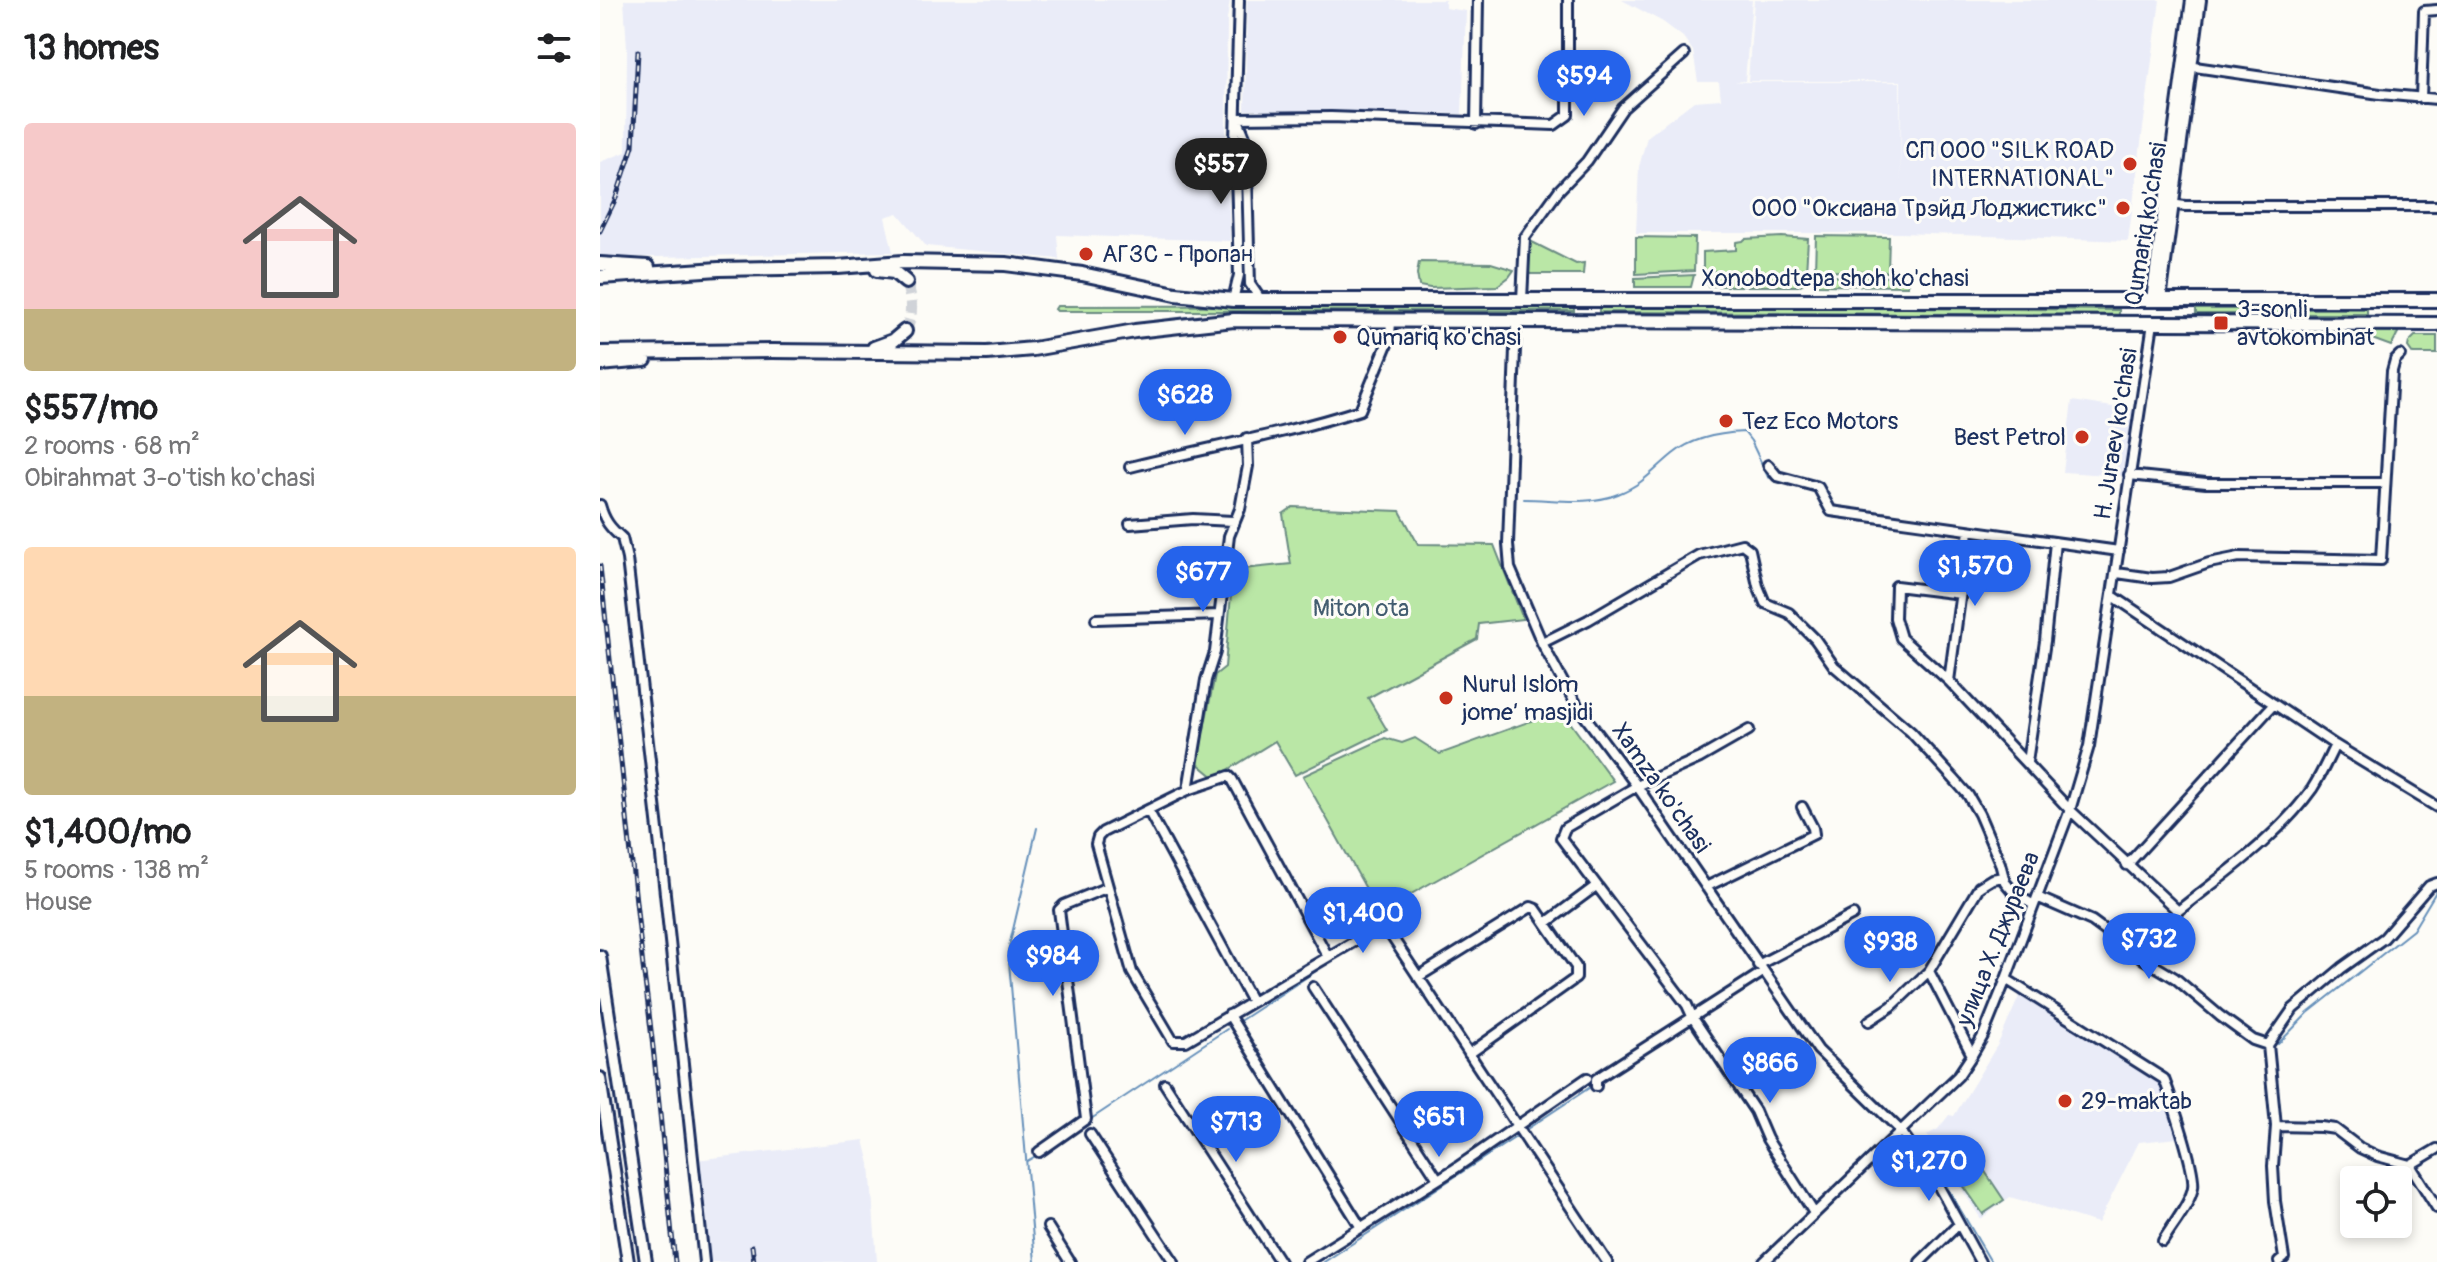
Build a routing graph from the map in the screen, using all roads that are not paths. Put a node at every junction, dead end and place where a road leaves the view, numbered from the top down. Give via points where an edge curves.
1 (1239, 0) edge
2 (1478, 0) edge
3 (1568, 0) edge
4 (2192, 0) edge
5 (2200, 0) edge
6 (2437, 10) edge
7 (1684, 54) dead end
8 (2187, 66) junction
9 (2421, 98) junction
10 (2437, 99) edge
11 (1237, 118) junction
12 (1476, 124) junction
13 (2169, 204) junction
14 (2437, 206) edge
15 (600, 264) edge
16 (838, 267) junction
17 (719, 269) junction
18 (600, 277) edge
19 (906, 282) dead end
20 (1233, 300) junction
21 (1268, 300) junction
22 (1522, 300) junction
23 (1580, 300) junction
24 (2156, 300) junction
25 (2390, 300) junction
26 (2437, 300) edge
27 (1391, 321) junction
28 (1516, 321) junction
29 (1580, 321) junction
30 (2153, 323) junction
31 (2390, 323) junction
32 (2437, 324) edge
33 (905, 331) dead end
34 (852, 352) junction
35 (2400, 355) dead end
36 (602, 358) edge
37 (1247, 438) junction
38 (1768, 465) dead end
39 (1130, 467) dead end
40 (2129, 475) junction
41 (2384, 483) junction
42 (600, 505) edge
43 (1233, 521) junction
44 (1130, 524) dead end
45 (1969, 531) junction
46 (2055, 542) junction
47 (2119, 551) junction
48 (2117, 573) junction
49 (1961, 594) junction
50 (2113, 596) junction
51 (1219, 615) junction
52 (1096, 619) dead end
53 (1542, 643) junction
54 (1949, 681) junction
55 (2274, 704) junction
56 (1749, 730) dead end
57 (2335, 745) junction
58 (2027, 762) junction
59 (1637, 786) junction
60 (1188, 790) junction
61 (1802, 807) dead end
62 (2437, 807) edge
63 (1148, 810) junction
64 (2070, 810) junction
65 (2127, 865) junction
66 (2003, 877) junction
67 (2437, 883) edge
68 (1596, 886) junction
69 (1108, 887) junction
70 (1706, 887) junction
71 (2035, 901) junction
72 (1853, 915) dead end
73 (1546, 923) junction
74 (600, 956) edge
75 (1328, 957) junction
76 (1761, 968) junction
77 (1929, 971) junction
78 (1418, 977) junction
79 (2006, 979) junction
80 (1313, 987) dead end
81 (1252, 1002) junction
82 (1229, 1015) junction
83 (1693, 1018) junction
84 (1869, 1021) dead end
85 (2268, 1045) junction
86 (1469, 1054) junction
87 (1972, 1055) junction
88 (600, 1078) edge
89 (1587, 1078) dead end
90 (1165, 1084) dead end
91 (1596, 1086) dead end
92 (1516, 1125) junction
93 (2276, 1126) junction
94 (1900, 1130) junction
95 (1090, 1134) dead end
96 (2437, 1149) edge
97 (1039, 1152) dead end
98 (2410, 1165) junction
99 (1438, 1179) junction
100 (2437, 1208) edge
101 (1814, 1213) junction
102 (1959, 1224) junction
103 (1360, 1226) junction
104 (1048, 1227) dead end
105 (2163, 1241) dead end
106 (2282, 1261) edge
107 (628, 1262) edge
108 (646, 1262) edge
109 (704, 1262) edge
110 (1070, 1262) edge
111 (1174, 1262) edge
112 (1280, 1262) edge
113 (1306, 1262) edge
114 (1607, 1262) edge
115 (1764, 1262) edge
116 (1920, 1262) edge
117 (1980, 1262) edge

1 - 11 street
2 - 12 street
3 - 12 street via 1568,115 1554,125
4 - 8 main road, Qumariq ko'chasi
5 - 8 main road, Qumariq ko'chasi
6 - 9 street via 2424,11
7 - 22 street via 1623,108 1525,237
8 - 9 street
8 - 13 main road, Qumariq ko'chasi
9 - 10 street
11 - 12 street
11 - 20 street via 1239,275
11 - 21 street via 1246,139 1250,284
13 - 14 street
13 - 24 main road, Qumariq ko'chasi
15 - 17 highway
16 - 17 highway
16 - 19 highway via 889,271
16 - 20 highway, Xonobodtepa shoh ko'chasi via 1006,264
17 - 18 highway
20 - 21 highway, Xonobodtepa shoh ko'chasi
21 - 22 highway, Xonobodtepa shoh ko'chasi
22 - 23 highway, Xonobodtepa shoh ko'chasi
23 - 24 highway, Xonobodtepa shoh ko'chasi
23 - 29 highway via 1587,310
24 - 25 highway, Xonobodtepa shoh ko'chasi
24 - 30 highway, Qumariq ko'chasi
25 - 26 highway, Xonobodtepa shoh ko'chasi
25 - 31 highway via 2383,312
27 - 28 highway, Xonobodtepa shoh ko'chasi
27 - 34 highway, Xonobodtepa shoh ko'chasi via 1234,320 1010,352
27 - 37 street via 1390,337 1360,410
28 - 29 highway, Xonobodtepa shoh ko'chasi
28 - 53 street, Xamza ko'chasi via 1508,544 1510,568
29 - 30 highway, Xonobodtepa shoh ko'chasi
30 - 31 highway, Xonobodtepa shoh ko'chasi
30 - 40 street, H. Juraev ko'chasi
31 - 32 highway, Xonobodtepa shoh ko'chasi
33 - 34 highway via 886,345
34 - 36 highway
35 - 41 street via 2392,371
37 - 39 street
37 - 43 street via 1248,466
38 - 45 street via 1777,476 1818,487 1831,511
40 - 41 street via 2206,483
40 - 47 street, H. Juraev ko'chasi
41 - 48 street via 2381,560 2239,557 2169,577
42 - 109 street via 603,518 622,538 627,559
43 - 44 street
43 - 51 street
45 - 46 street
45 - 49 street
46 - 47 street
46 - 58 street
47 - 48 street, улица Х. Джураева
48 - 50 street, улица Х. Джураева
49 - 54 street
49 - 54 street via 1896,586 1895,618 1901,638
50 - 55 street
50 - 64 street, улица Х. Джураева via 2089,746
51 - 52 street
51 - 60 street
53 - 59 street, Xamza ko'chasi via 1581,711
53 - 66 street via 1699,555 1746,545 1765,603 1789,613 1834,666 1911,732 1968,795
54 - 58 street
55 - 57 street
55 - 65 street
56 - 59 street
57 - 62 street
57 - 65 street via 2312,788 2285,820 2178,911
58 - 64 street
59 - 68 street via 1562,832 1561,838
59 - 70 street, Xamza ko'chasi
60 - 63 street
60 - 75 street via 1224,776 1232,779
61 - 70 street via 1814,834
63 - 69 street via 1098,837
63 - 81 street
64 - 65 street
64 - 71 street, улица Х. Джураева
66 - 71 street via 2015,894
66 - 77 street via 1979,887
67 - 85 street via 2384,938 2293,1009
68 - 73 street
68 - 83 street
69 - 82 street via 1132,972 1169,1037 1186,1041
69 - 97 street via 1059,910 1086,1119
70 - 76 street, Xamza ko'chasi
71 - 79 street, улица Х. Джураева
71 - 85 street via 2092,921 2253,1040
72 - 76 street
73 - 78 street via 1536,909 1526,908
73 - 86 street via 1576,967 1576,978
74 - 108 main road
75 - 78 street via 1383,927
75 - 81 street
76 - 83 street
76 - 94 street, Xamza ko'chasi via 1818,1050
77 - 84 street
77 - 87 street
78 - 86 street
79 - 87 street, улица Х. Джураева
79 - 105 street via 2164,1079 2194,1181
80 - 99 street
81 - 82 street
82 - 103 street
83 - 91 street via 1596,1079
83 - 101 street
85 - 93 street
86 - 92 street
87 - 94 street, улица Х. Джураева via 1958,1076
88 - 107 main road
89 - 92 street
90 - 112 street
92 - 99 street
92 - 114 street
93 - 98 street via 2335,1129 2360,1148
93 - 106 street via 2274,1189
94 - 101 street, улица Х. Джураева
94 - 102 street, Xamza ko'chasi
95 - 111 street
96 - 98 street
98 - 100 street
99 - 103 street
101 - 115 street, улица Х. Джураева
102 - 116 street
102 - 117 street, Xamza ko'chasi
103 - 113 street
104 - 110 street

